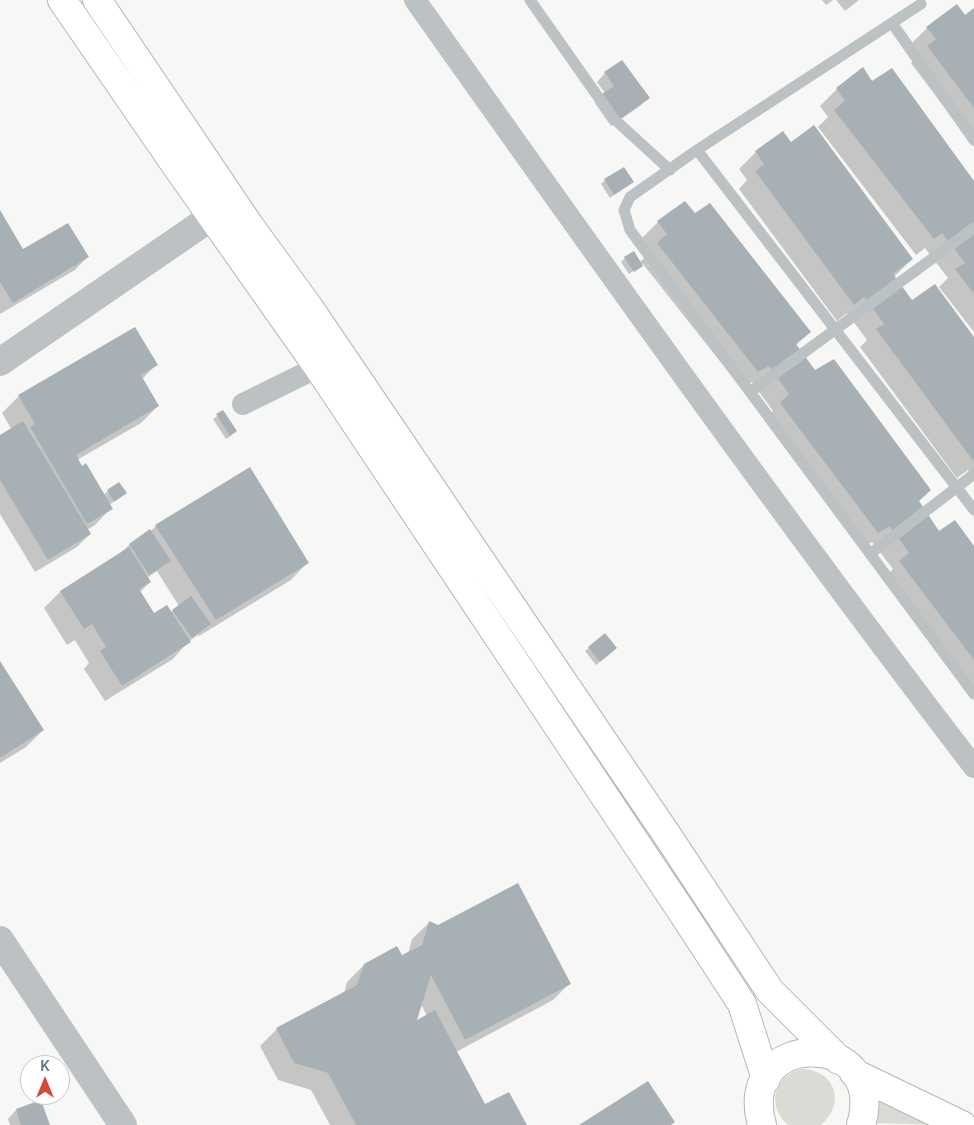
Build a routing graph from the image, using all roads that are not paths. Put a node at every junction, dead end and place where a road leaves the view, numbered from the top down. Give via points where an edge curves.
1 (62, 0) edge
2 (97, 0) edge
3 (415, 0) edge
4 (530, 0) edge
5 (921, 4) dead end
6 (892, 23) junction
7 (974, 140) edge
8 (697, 150) junction
9 (670, 170) junction
10 (234, 202) junction
11 (212, 217) junction
12 (974, 228) edge
13 (835, 330) junction
14 (329, 360) junction
15 (0, 362) edge
16 (750, 392) junction
17 (243, 404) dead end
18 (974, 474) edge
19 (956, 488) junction
20 (974, 510) edge
21 (870, 554) junction
22 (974, 694) edge
23 (974, 767) edge
24 (0, 940) edge
25 (847, 1066) junction
26 (766, 1079) junction
27 (754, 1119) edge
28 (123, 1125) edge
29 (861, 1125) edge
30 (962, 1125) edge

1 - 11 main road
2 - 10 main road
3 - 23 street via 736,447
4 - 9 lane via 613,118
5 - 6 lane
6 - 7 lane
6 - 8 lane
8 - 9 lane
8 - 13 lane
9 - 16 lane via 630,197 624,210 630,230
10 - 11 street
10 - 14 main road
11 - 14 main road
11 - 15 street
12 - 13 lane
13 - 16 lane
13 - 19 lane
14 - 17 street
14 - 25 main road via 667,835 770,992
14 - 26 main road via 434,538 742,1004
16 - 21 lane
18 - 19 lane
19 - 20 lane
19 - 21 lane
21 - 22 lane
24 - 28 street
25 - 26 main road via 831,1055 814,1051 797,1053 781,1061
25 - 29 main road via 857,1077 864,1093 865,1110
25 - 30 main road
26 - 27 main road via 760,1089

